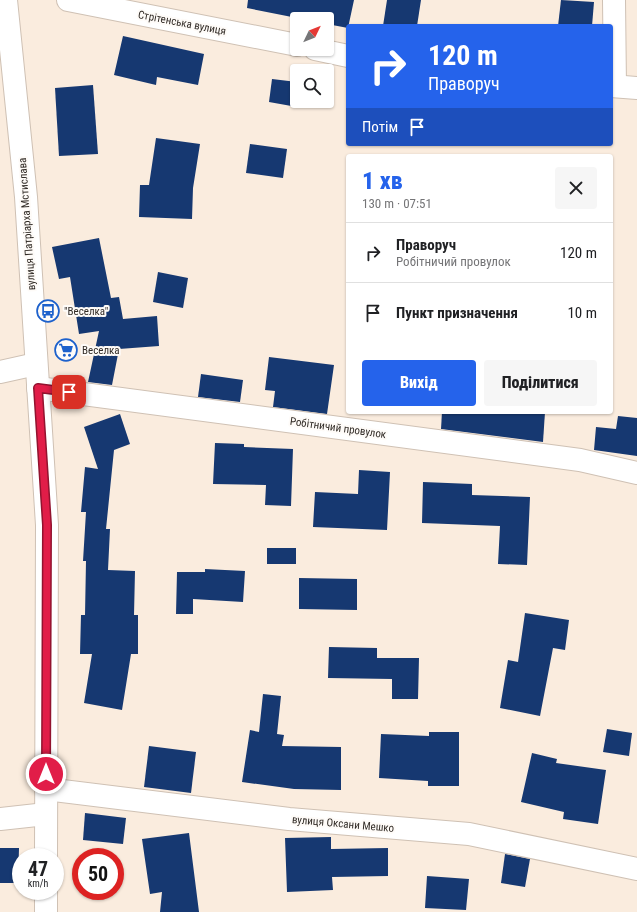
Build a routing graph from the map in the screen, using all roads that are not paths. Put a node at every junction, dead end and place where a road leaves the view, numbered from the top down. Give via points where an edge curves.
1 (6, 0) edge
2 (68, 0) edge
3 (614, 0) edge
4 (290, 44) edge
5 (334, 53) edge
6 (346, 56) edge
7 (613, 86) edge
8 (637, 88) edge
9 (36, 364) junction
10 (0, 372) edge
11 (38, 388) junction
12 (637, 473) edge
13 (46, 789) junction
14 (46, 814) junction
15 (0, 819) edge
16 (46, 848) edge
17 (637, 869) edge
18 (46, 900) edge
19 (46, 912) edge

1 - 9 street, вулиця Патріарха Мстислава via 26,197
2 - 4 street, Стрітенська вулиця
3 - 7 street
5 - 6 street
7 - 8 street
9 - 10 street
9 - 11 street, вулиця Патріарха Мстислава
11 - 12 street, Робітничий провулок via 580,460
11 - 13 street, вулиця Патріарха Мстислава via 47,525
13 - 14 street, вулиця Патріарха Мстислава
13 - 17 street, вулиця Оксани Мешко via 289,819 469,834
14 - 15 street
14 - 16 street, вулиця Патріарха Мстислава
18 - 19 street

